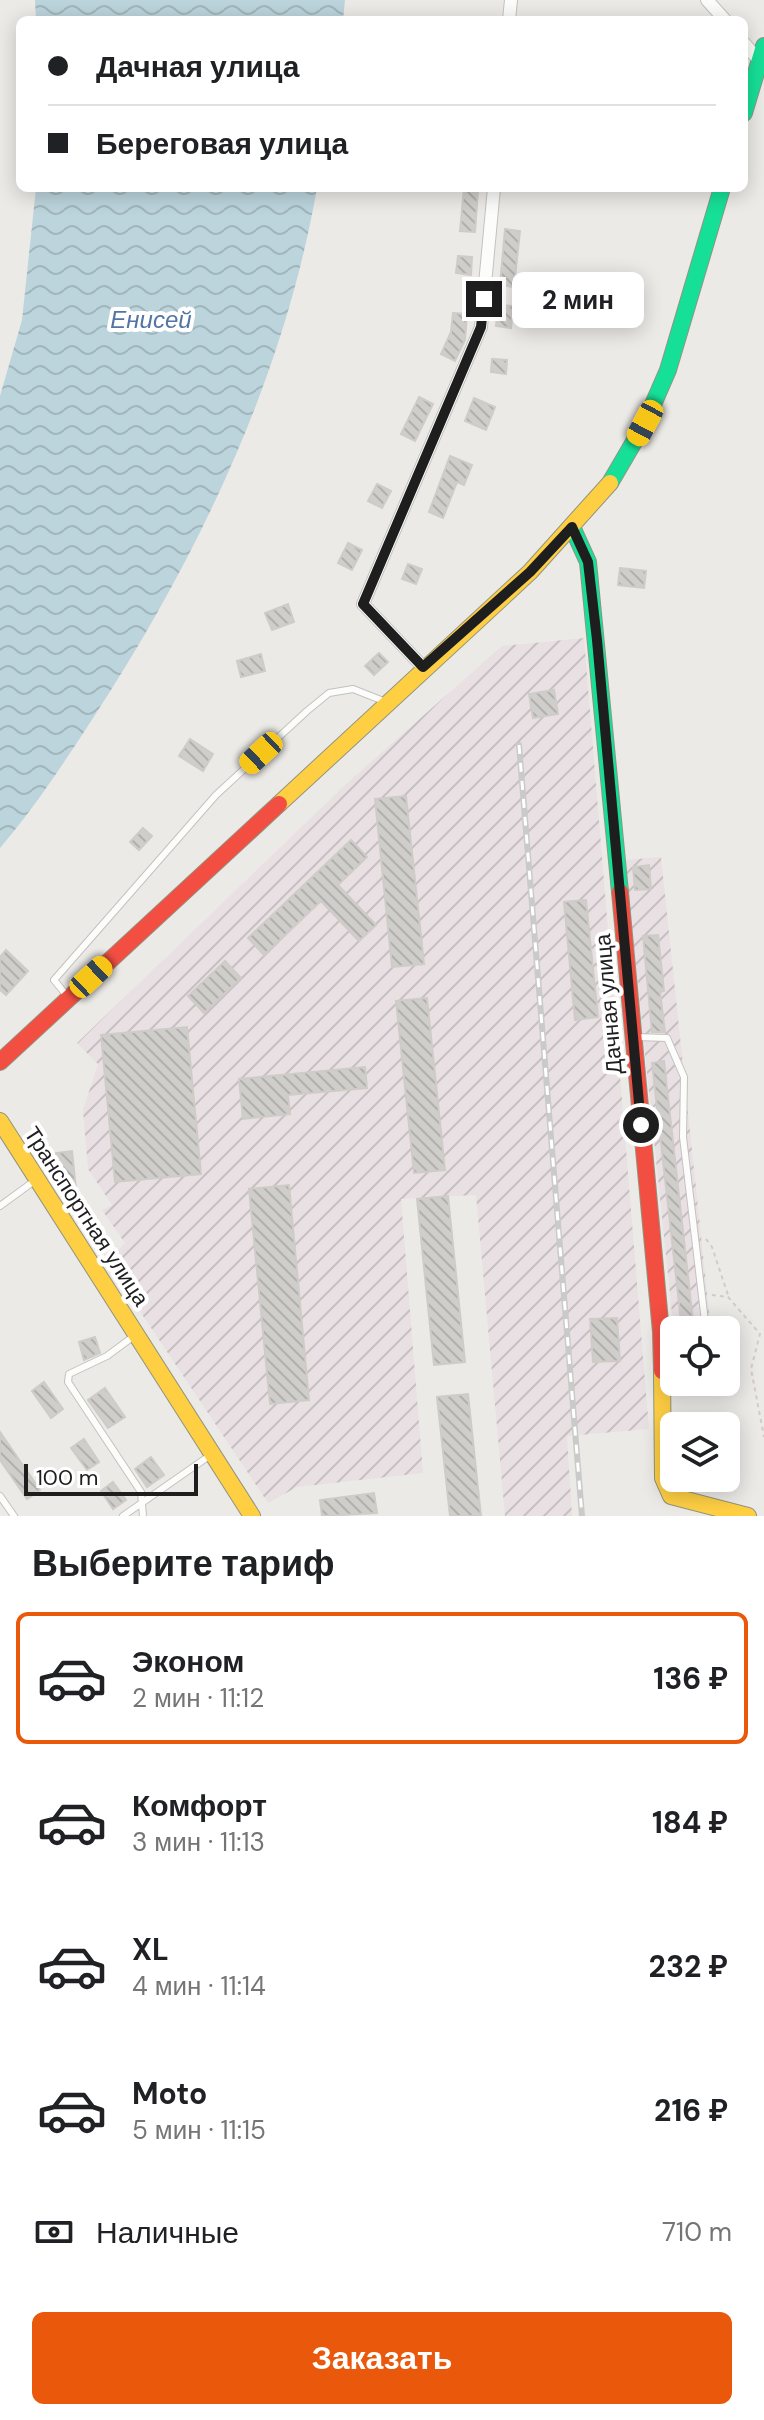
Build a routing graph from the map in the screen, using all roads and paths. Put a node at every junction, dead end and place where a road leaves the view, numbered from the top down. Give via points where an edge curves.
1 (707, 0) edge
2 (721, 16) edge
3 (763, 58) edge
4 (748, 101) edge
5 (494, 192) edge
6 (721, 192) edge
7 (572, 527) junction
8 (423, 667) junction
9 (386, 702) junction
10 (68, 998) junction
11 (633, 1037) junction
12 (0, 1062) edge
13 (0, 1121) edge
14 (37, 1179) junction
15 (0, 1206) edge
16 (694, 1224) junction
17 (702, 1293) junction
18 (728, 1297) junction
19 (662, 1316) edge
20 (704, 1316) edge
21 (136, 1334) junction
22 (667, 1396) edge
23 (764, 1437) edge
24 (212, 1454) junction
25 (0, 1496) edge
26 (141, 1504) junction
27 (14, 1516) edge
28 (123, 1516) edge
29 (143, 1516) edge
30 (252, 1516) edge
31 (748, 1516) edge

1 - 2 street
3 - 4 street
5 - 8 street via 481,327 363,604
6 - 7 street via 656,400 606,489
7 - 8 street via 530,572
7 - 11 street, Дачная улица via 588,562 596,628
8 - 9 street
9 - 10 street
9 - 10 lane via 353,689 329,693 216,795 54,980
10 - 12 street
11 - 16 lane via 667,1038 684,1077 683,1137
11 - 19 street, Дачная улица
13 - 14 street, Транспортная улица
14 - 15 lane
14 - 21 street, Транспортная улица
16 - 17 lane
16 - 18 path via 712,1247
17 - 18 path
17 - 20 lane
18 - 23 path via 760,1334 751,1369
21 - 24 street, Транспортная улица
21 - 26 lane, Транспортная улица via 107,1356 69,1374 68,1382 141,1492
22 - 31 street, Дачная улица via 663,1478 671,1496
24 - 26 lane
24 - 30 street, Транспортная улица
25 - 27 lane
26 - 28 lane
26 - 29 lane, Транспортная улица

